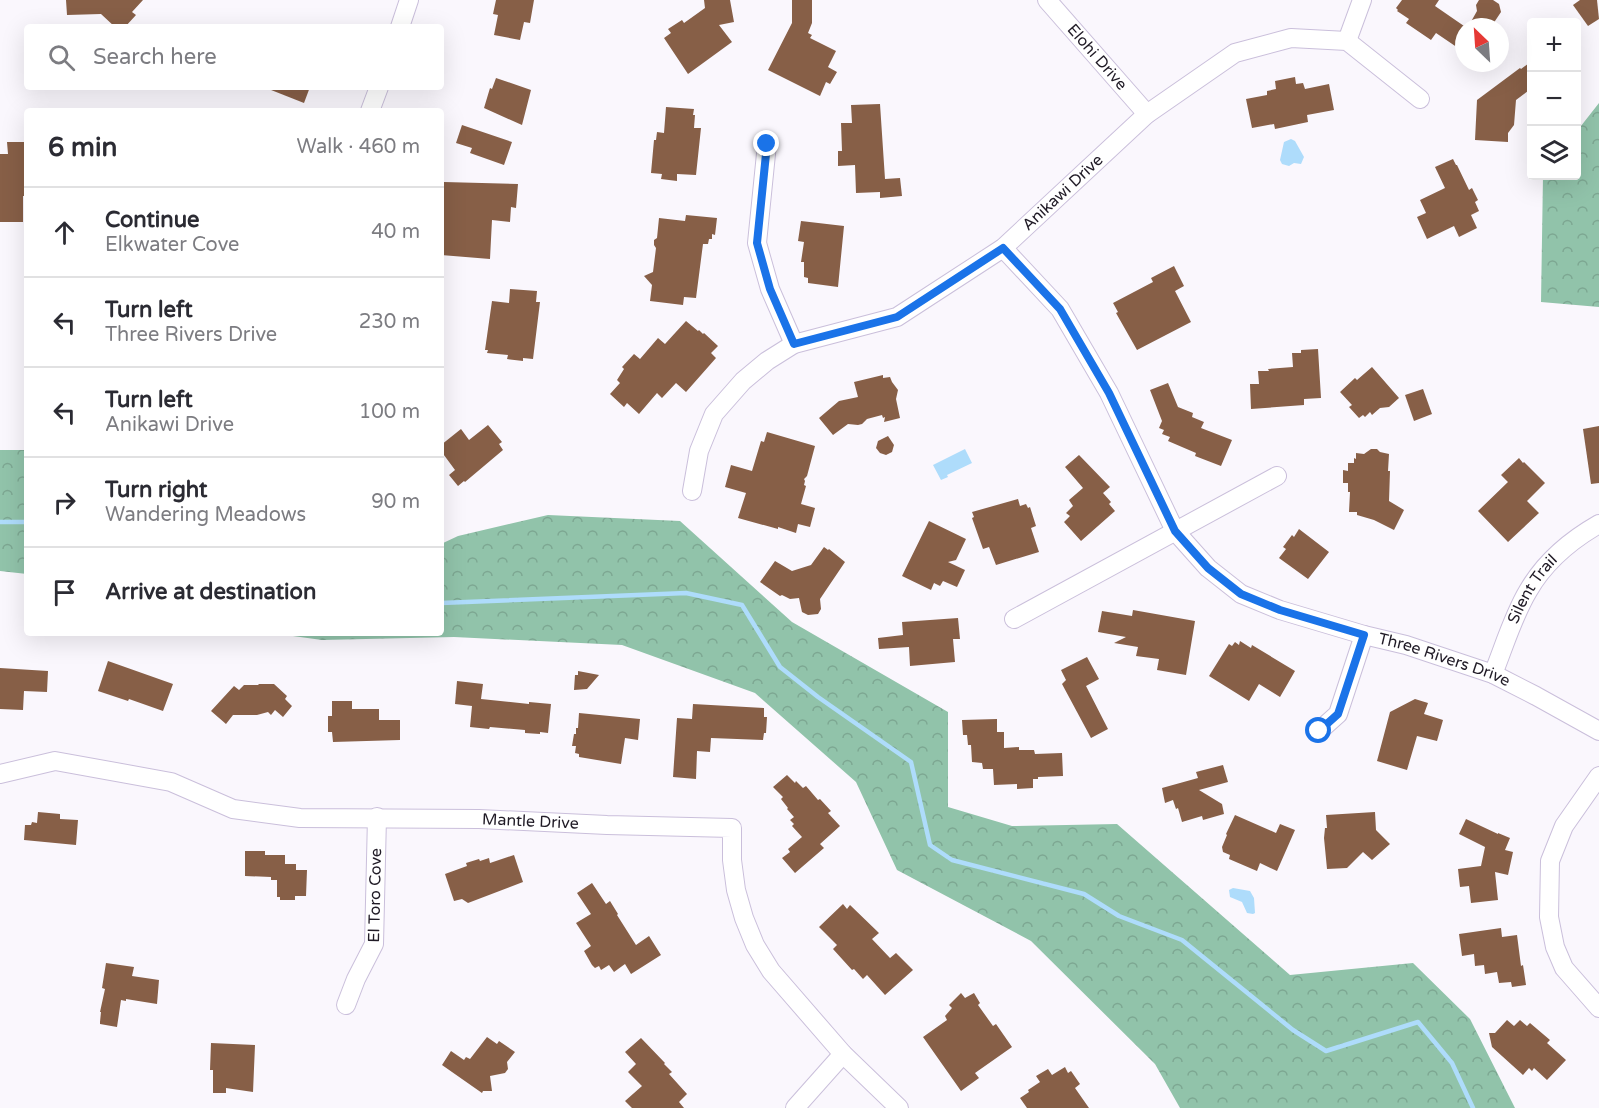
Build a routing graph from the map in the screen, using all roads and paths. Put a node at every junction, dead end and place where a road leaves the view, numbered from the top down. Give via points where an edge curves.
1 (409, 0) edge
2 (1047, 0) edge
3 (1362, 0) edge
4 (401, 24) edge
5 (1347, 41) junction
6 (378, 90) edge
7 (1420, 99) dead end
8 (371, 108) edge
9 (1147, 114) junction
10 (767, 144) dead end
11 (1003, 248) junction
12 (794, 344) junction
13 (1277, 476) dead end
14 (692, 491) dead end
15 (1599, 524) edge
16 (1175, 531) junction
17 (1014, 619) dead end
18 (1364, 635) junction
19 (1493, 674) junction
20 (1319, 731) dead end
21 (1599, 731) edge
22 (0, 774) edge
23 (1599, 776) edge
24 (377, 818) junction
25 (346, 1005) dead end
26 (1599, 1008) edge
27 (843, 1054) junction
28 (795, 1108) edge
29 (899, 1108) edge

1 - 4 street
2 - 9 street, Elohi Drive
3 - 5 street
5 - 7 street
5 - 9 street, Anikawi Drive via 1291,38 1235,53
6 - 8 street
9 - 11 street, Anikawi Drive
10 - 12 street via 757,243 770,289
11 - 12 street, Anikawi Drive via 897,317
11 - 16 street, Three Rivers Drive via 1060,309 1109,393
12 - 14 street, Anikawi Drive via 743,381 714,414 699,451
13 - 16 street
15 - 19 street, Silent Trail via 1571,542 1528,591
16 - 17 street
16 - 18 street, Three Rivers Drive via 1208,568 1241,594
18 - 19 street, Three Rivers Drive
18 - 20 street via 1338,714
19 - 21 street, Three Rivers Drive
22 - 24 street, Mantle Drive via 55,761 171,782 233,809 300,818
23 - 26 street via 1564,826 1550,861 1549,917 1564,968
24 - 25 street, El Toro Cove via 374,944
24 - 27 street, Mantle Drive via 732,828 736,890 755,945 784,987
27 - 28 street
27 - 29 street, Mantle Drive

